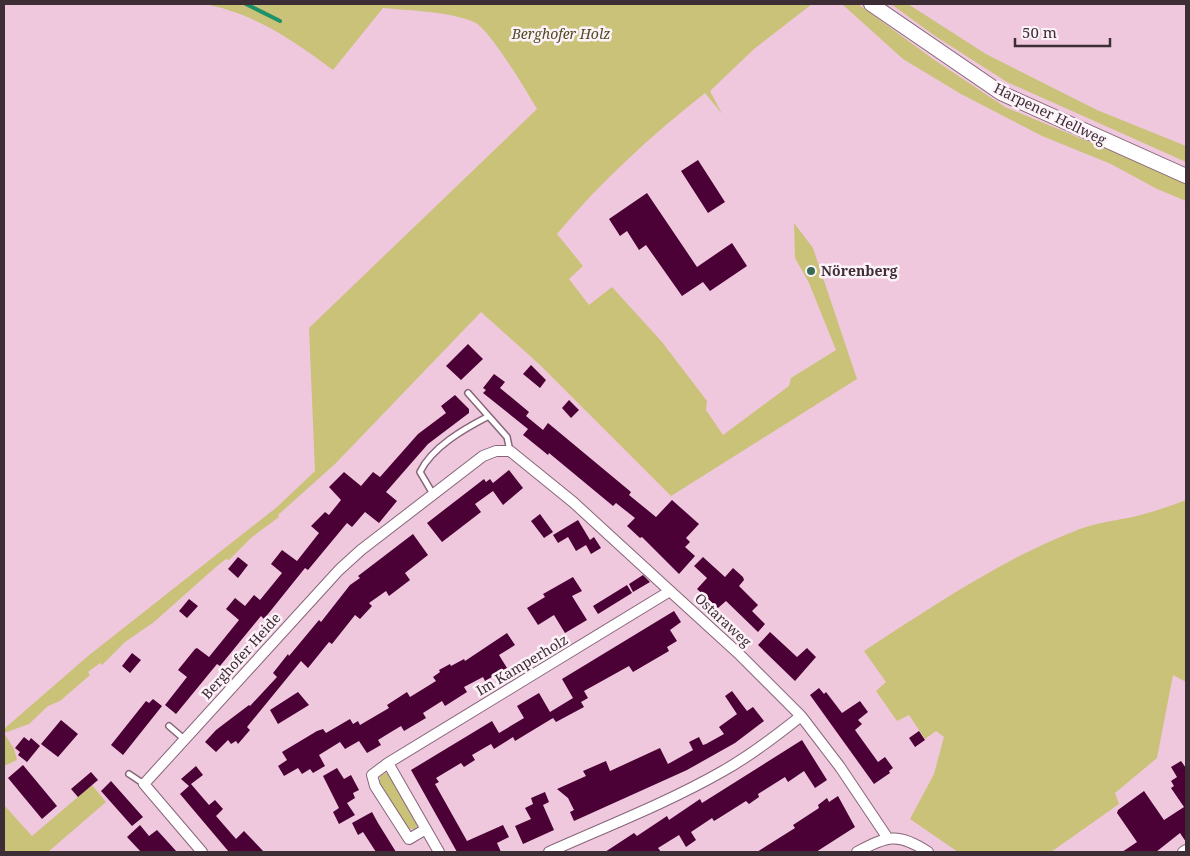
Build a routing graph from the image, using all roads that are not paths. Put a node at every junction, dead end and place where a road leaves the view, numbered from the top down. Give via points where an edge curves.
1 (871, 4) edge
2 (1186, 176) edge
3 (468, 393) dead end
4 (488, 417) junction
5 (510, 451) junction
6 (433, 494) junction
7 (670, 591) junction
8 (801, 716) junction
9 (169, 726) dead end
10 (184, 739) junction
11 (388, 764) junction
12 (129, 774) dead end
13 (144, 784) junction
14 (426, 828) junction
15 (887, 838) junction
16 (202, 852) edge
17 (439, 852) edge
18 (549, 852) edge
19 (857, 852) edge
20 (928, 852) edge

1 - 2 street, Harpener Hellweg via 1001,93
3 - 4 lane
4 - 5 lane via 507,437
4 - 6 lane via 469,426 424,462 420,472
5 - 6 street, Berghofer Heide via 496,451 483,456
5 - 7 street, Ostaraweg via 573,502
6 - 10 street, Berghofer Heide via 339,570
7 - 8 street, Ostaraweg via 738,652
7 - 11 street, Im Kamperholz
8 - 15 street, Ostaraweg
8 - 18 street via 766,744 700,784
9 - 10 lane
10 - 13 street, Berghofer Heide
11 - 14 street
11 - 14 street, Im Kamperholz via 372,775 375,786 409,839
12 - 13 lane
13 - 16 street
14 - 17 street
15 - 19 street
15 - 20 street via 904,840

